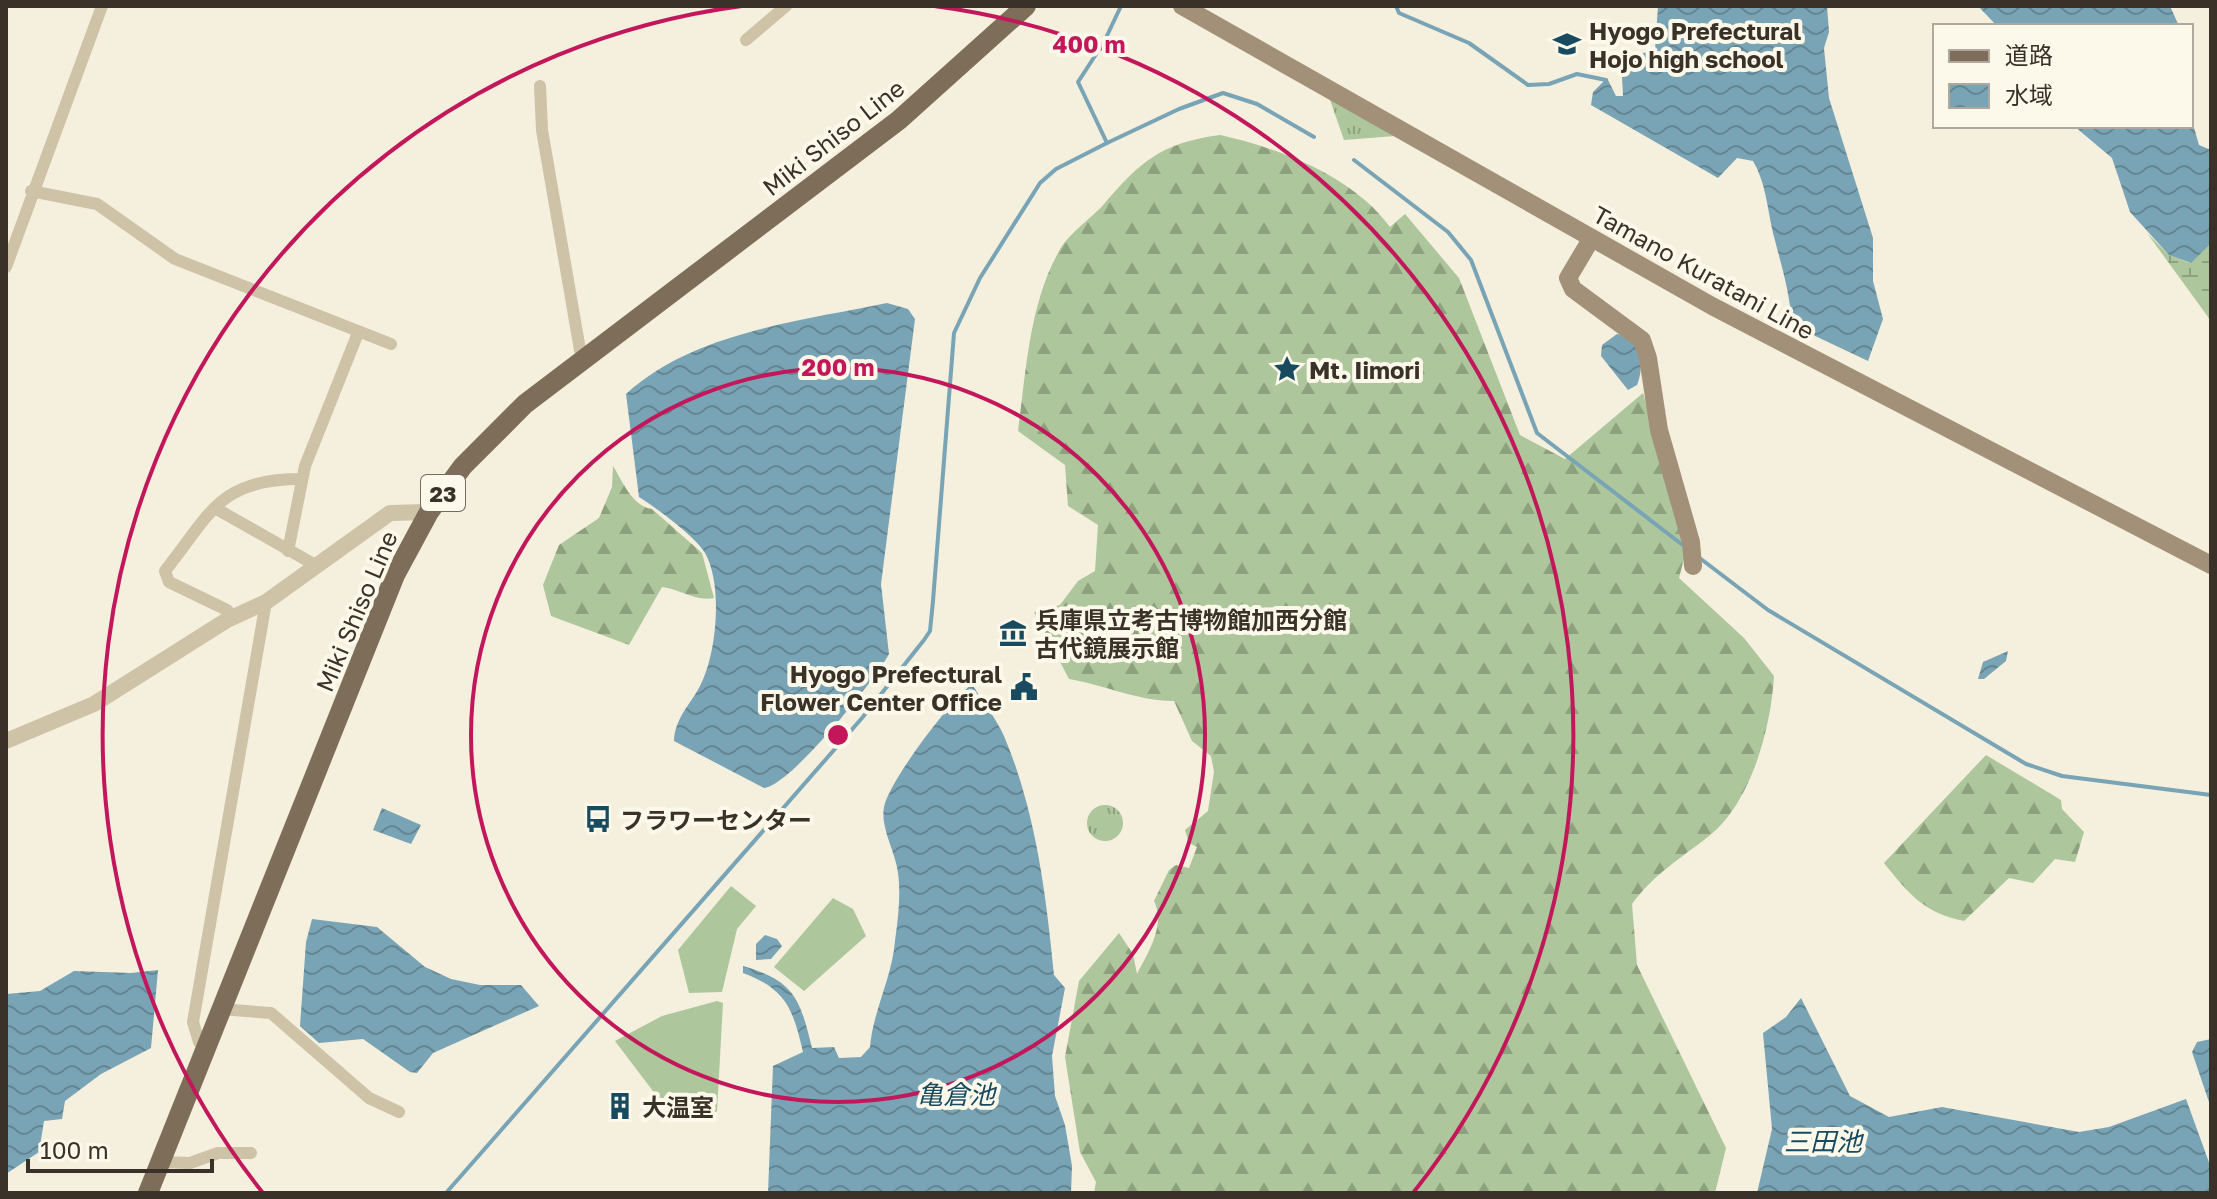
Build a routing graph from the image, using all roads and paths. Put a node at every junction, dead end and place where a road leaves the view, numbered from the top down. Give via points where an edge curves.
1 (102, 6) edge
2 (786, 6) edge
3 (1026, 6) edge
4 (1182, 6) edge
5 (746, 40) dead end
6 (540, 86) dead end
7 (31, 191) junction
8 (1587, 246) dead end
9 (6, 267) edge
10 (358, 333) junction
11 (391, 344) dead end
12 (587, 357) junction
13 (301, 479) junction
14 (215, 508) junction
15 (429, 512) junction
16 (288, 551) junction
17 (2211, 565) edge
18 (317, 566) junction
19 (1693, 566) dead end
20 (266, 602) junction
21 (233, 617) junction
22 (6, 741) edge
23 (220, 1009) junction
24 (207, 1046) junction
25 (399, 1112) dead end
26 (251, 1153) dead end
27 (161, 1162) junction
28 (148, 1193) edge

1 - 7 street
2 - 5 street
3 - 12 main road, Miki Shiso Line / 23 via 899,120
4 - 17 main road, Tamano Kuratani Line via 1712,306
6 - 12 street via 556,221 580,350
7 - 9 street
7 - 10 street via 97,204 175,259
8 - 19 main road via 1568,278 1573,289 1642,340
10 - 11 street
10 - 13 street
12 - 15 main road, Miki Shiso Line / 23 via 501,427
13 - 14 street via 235,489
13 - 16 street
14 - 16 street
14 - 21 street via 165,571 169,582
15 - 18 street via 390,513
15 - 23 main road, Miki Shiso Line / 23 via 395,575
16 - 18 street
18 - 20 street
20 - 21 street
20 - 24 street via 193,1022 199,1042
21 - 22 street via 94,704
23 - 24 main road, Miki Shiso Line / 23
23 - 25 street via 271,1013 369,1098
24 - 27 main road, Miki Shiso Line / 23
26 - 27 street
27 - 28 main road, Miki Shiso Line / 23

